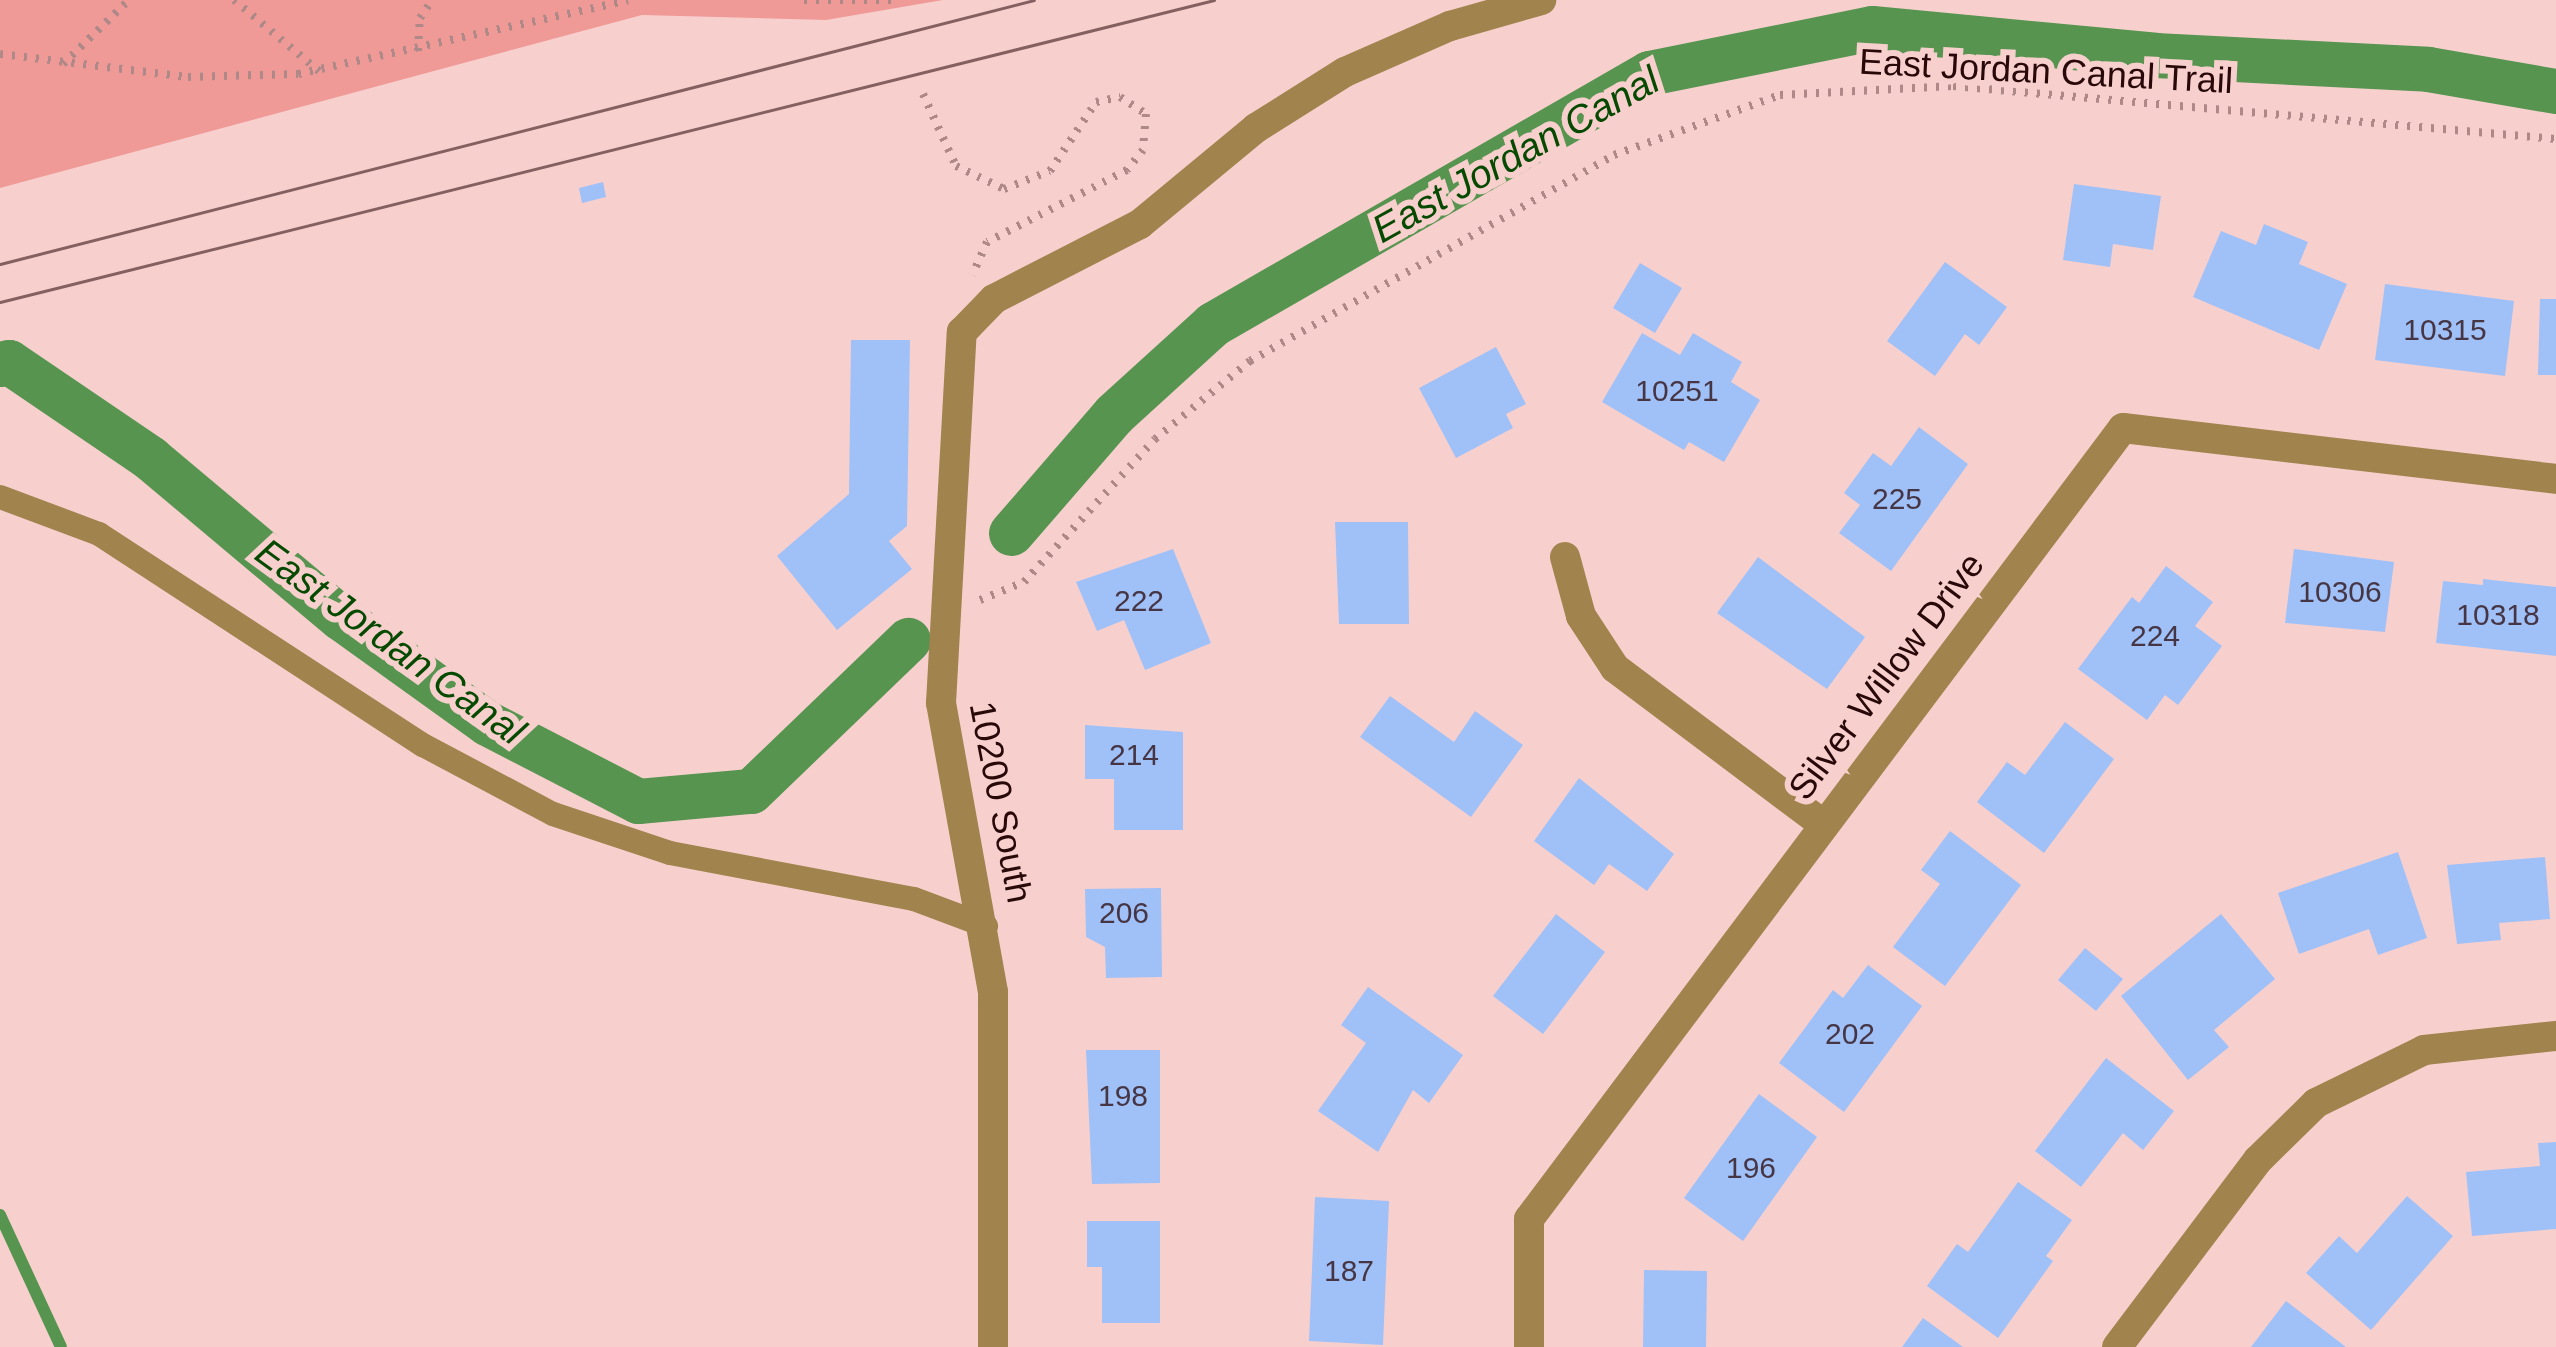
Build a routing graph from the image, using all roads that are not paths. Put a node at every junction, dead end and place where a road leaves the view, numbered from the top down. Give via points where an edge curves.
1 (1540, 0) edge
2 (2556, 479) edge
3 (0, 496) edge
4 (1565, 557) dead end
5 (1823, 824) junction
6 (986, 926) junction
7 (2556, 1036) edge
8 (992, 1347) edge
9 (1529, 1347) edge
10 (2117, 1347) edge

1 - 6 street, 10200 South via 1450,26 1345,72 1256,128 1140,224 971,319 958,347 940,676 952,783
2 - 5 street, Silver Willow Drive via 2123,428
3 - 6 lane via 99,534 423,746 553,814 670,853 914,899
4 - 5 street via 1581,616 1615,668
5 - 9 street, Silver Willow Drive via 1529,1219
6 - 8 street, 10200 South
7 - 10 street via 2424,1050 2315,1102 2258,1160

